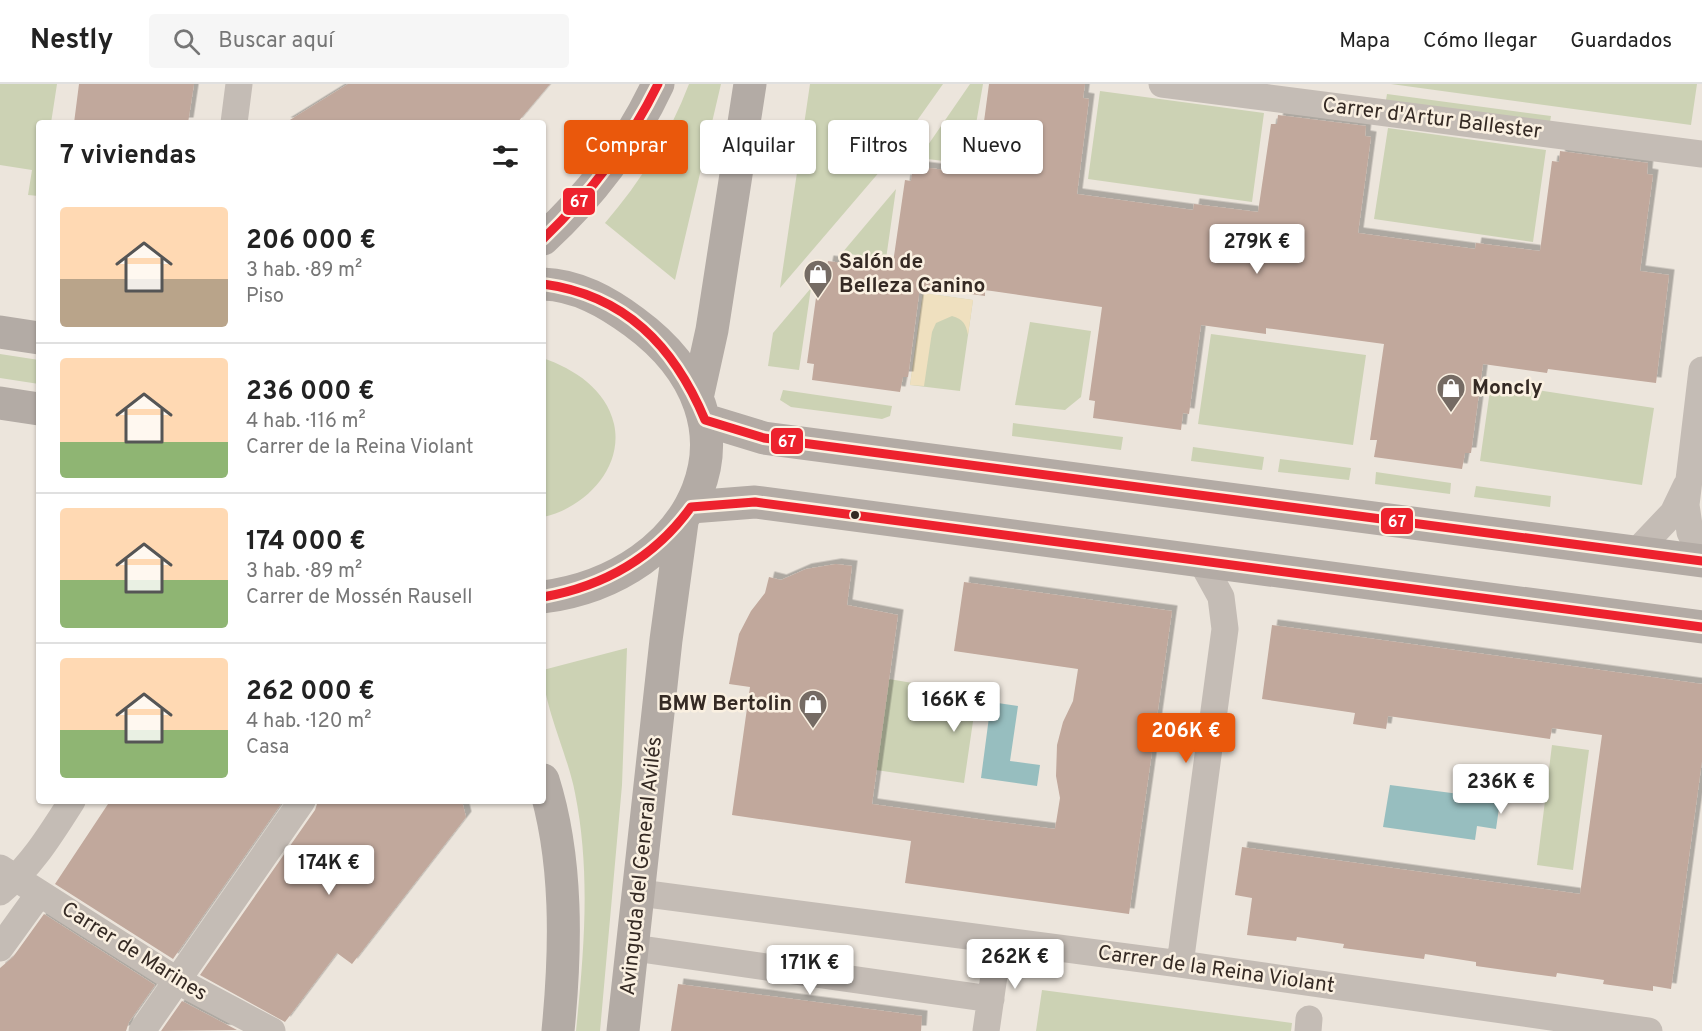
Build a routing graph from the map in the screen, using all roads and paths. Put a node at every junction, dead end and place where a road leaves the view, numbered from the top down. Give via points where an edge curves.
1 (240, 84) edge
2 (658, 84) edge
3 (750, 84) edge
4 (1162, 84) edge
5 (234, 120) edge
6 (1702, 154) edge
7 (546, 237) edge
8 (546, 284) edge
9 (0, 332) edge
10 (36, 338) edge
11 (1702, 370) edge
12 (0, 403) edge
13 (36, 409) edge
14 (701, 409) junction
15 (1686, 485) junction
16 (687, 514) junction
17 (1635, 553) junction
18 (1200, 559) junction
19 (1702, 559) edge
20 (546, 596) edge
21 (1702, 627) edge
22 (546, 793) edge
23 (70, 804) edge
24 (300, 804) edge
25 (6, 879) edge
26 (640, 893) junction
27 (39, 894) junction
28 (999, 942) junction
29 (0, 948) edge
30 (634, 948) junction
31 (1180, 964) junction
32 (176, 980) junction
33 (991, 999) junction
34 (142, 1031) edge
35 (272, 1031) edge
36 (558, 1031) edge
37 (623, 1031) edge
38 (986, 1031) edge
39 (1648, 1031) edge

1 - 5 street
2 - 7 main road via 631,134 573,209
3 - 14 main road
4 - 6 street, Carrer d'Artur Ballester
8 - 14 main road via 595,297 647,331 668,353
9 - 10 main road
11 - 15 street
12 - 13 main road
14 - 16 main road via 709,440 707,456 703,480
14 - 17 main road via 764,438
15 - 17 street via 1673,513
15 - 19 street via 1687,521
16 - 18 main road via 755,502
16 - 20 main road via 660,545 635,564 585,588
16 - 26 main road, Avinguda del General Avilés via 666,640
17 - 19 main road
18 - 21 main road
18 - 31 street via 1221,597 1225,629
22 - 36 main road via 560,853 563,957
23 - 25 street via 44,845
24 - 32 street
25 - 27 street, Carrer de Marines
26 - 28 street, Carrer de la Reina Violant
26 - 30 main road, Avinguda del General Avilés
27 - 29 street
27 - 32 street, Carrer de Marines
28 - 31 street, Carrer de la Reina Violant
28 - 33 street
30 - 33 street
30 - 37 main road, Avinguda del General Avilés
31 - 39 street, Carrer de la Reina Violant
32 - 34 street
32 - 35 street, Carrer de Marines
33 - 38 street

